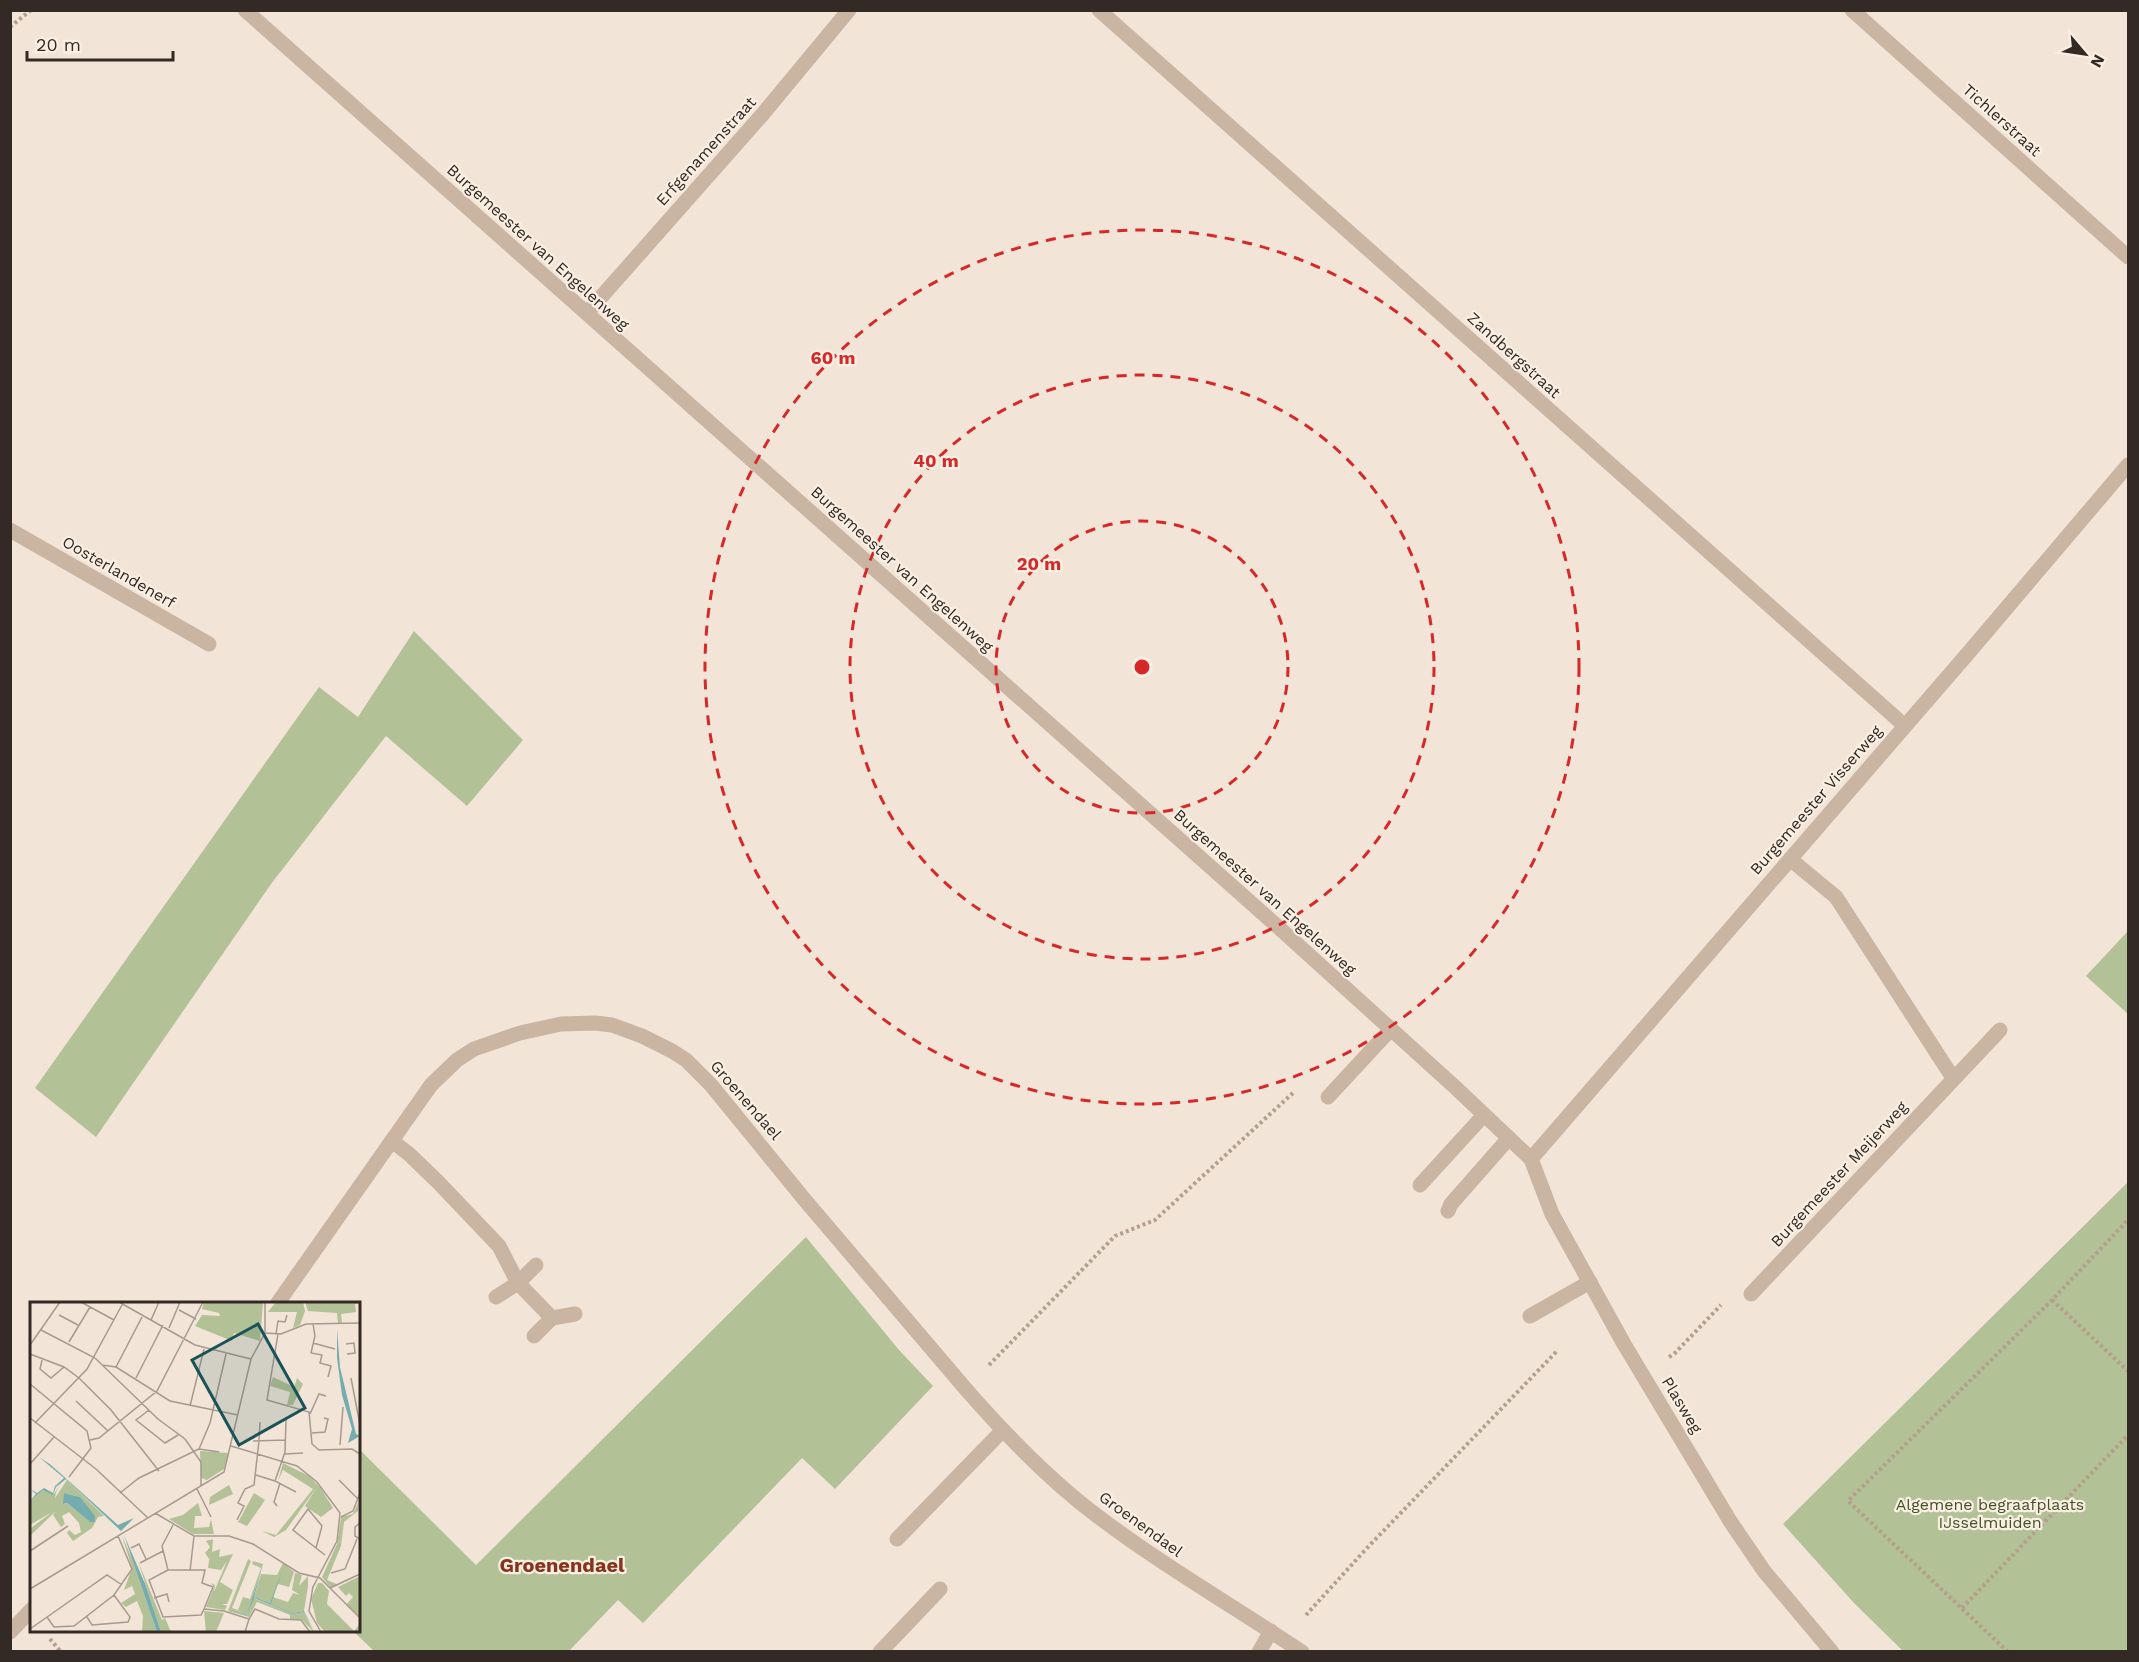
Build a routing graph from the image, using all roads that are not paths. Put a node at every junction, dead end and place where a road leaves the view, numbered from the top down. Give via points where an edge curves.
1 (245, 10) edge
2 (849, 10) edge
3 (1099, 10) edge
4 (1852, 10) edge
5 (2128, 257) edge
6 (586, 314) junction
7 (2128, 465) edge
8 (10, 531) edge
9 (209, 645) dead end
10 (1905, 726) junction
11 (1790, 859) junction
12 (1392, 1029) junction
13 (2000, 1029) dead end
14 (1953, 1078) junction
15 (1328, 1097) dead end
16 (1484, 1115) junction
17 (1509, 1138) junction
18 (392, 1141) junction
19 (1531, 1159) junction
20 (1420, 1185) dead end
21 (1448, 1211) dead end
22 (536, 1265) dead end
23 (1590, 1282) junction
24 (518, 1283) junction
25 (1751, 1294) dead end
26 (496, 1298) dead end
27 (278, 1302) edge
28 (576, 1314) dead end
29 (1530, 1316) dead end
30 (552, 1318) junction
31 (534, 1336) dead end
32 (1003, 1430) junction
33 (897, 1539) dead end
34 (940, 1589) dead end
35 (30, 1611) edge
36 (1271, 1631) junction
37 (10, 1632) edge
38 (880, 1652) edge
39 (1259, 1652) edge
40 (1302, 1652) edge
41 (1832, 1652) edge

1 - 6 street, Burgemeester van Engelenweg
2 - 6 street, Erfgenamenstraat via 755,124
3 - 10 street, Zandbergstraat
4 - 5 street, Tichlerstraat
6 - 12 street, Burgemeester van Engelenweg
7 - 10 street, Burgemeester Visserweg
8 - 9 street, Oosterlandenerf
10 - 11 street, Burgemeester Visserweg
11 - 14 street via 1836,897
11 - 19 street, Burgemeester Visserweg
12 - 15 street
12 - 16 street, Burgemeester van Engelenweg
13 - 14 street, Burgemeester Meijerweg
14 - 25 street, Burgemeester Meijerweg
16 - 17 street, Burgemeester van Engelenweg
16 - 20 street
17 - 19 street, Burgemeester van Engelenweg
17 - 21 street
18 - 24 street via 499,1246
18 - 27 street, Groenendael
18 - 32 street, Groenendael via 440,1074 487,1043 561,1024 612,1025 642,1035 686,1060 711,1085
19 - 23 street, Plasweg via 1552,1214
22 - 24 street
23 - 29 street
23 - 41 street, Plasweg via 1747,1547
24 - 26 street
24 - 30 street
28 - 30 street
30 - 31 street
32 - 33 street
32 - 36 street, Groenendael via 1095,1514 1175,1571
34 - 38 street
35 - 37 street
36 - 39 street
36 - 40 street, Groenendael

